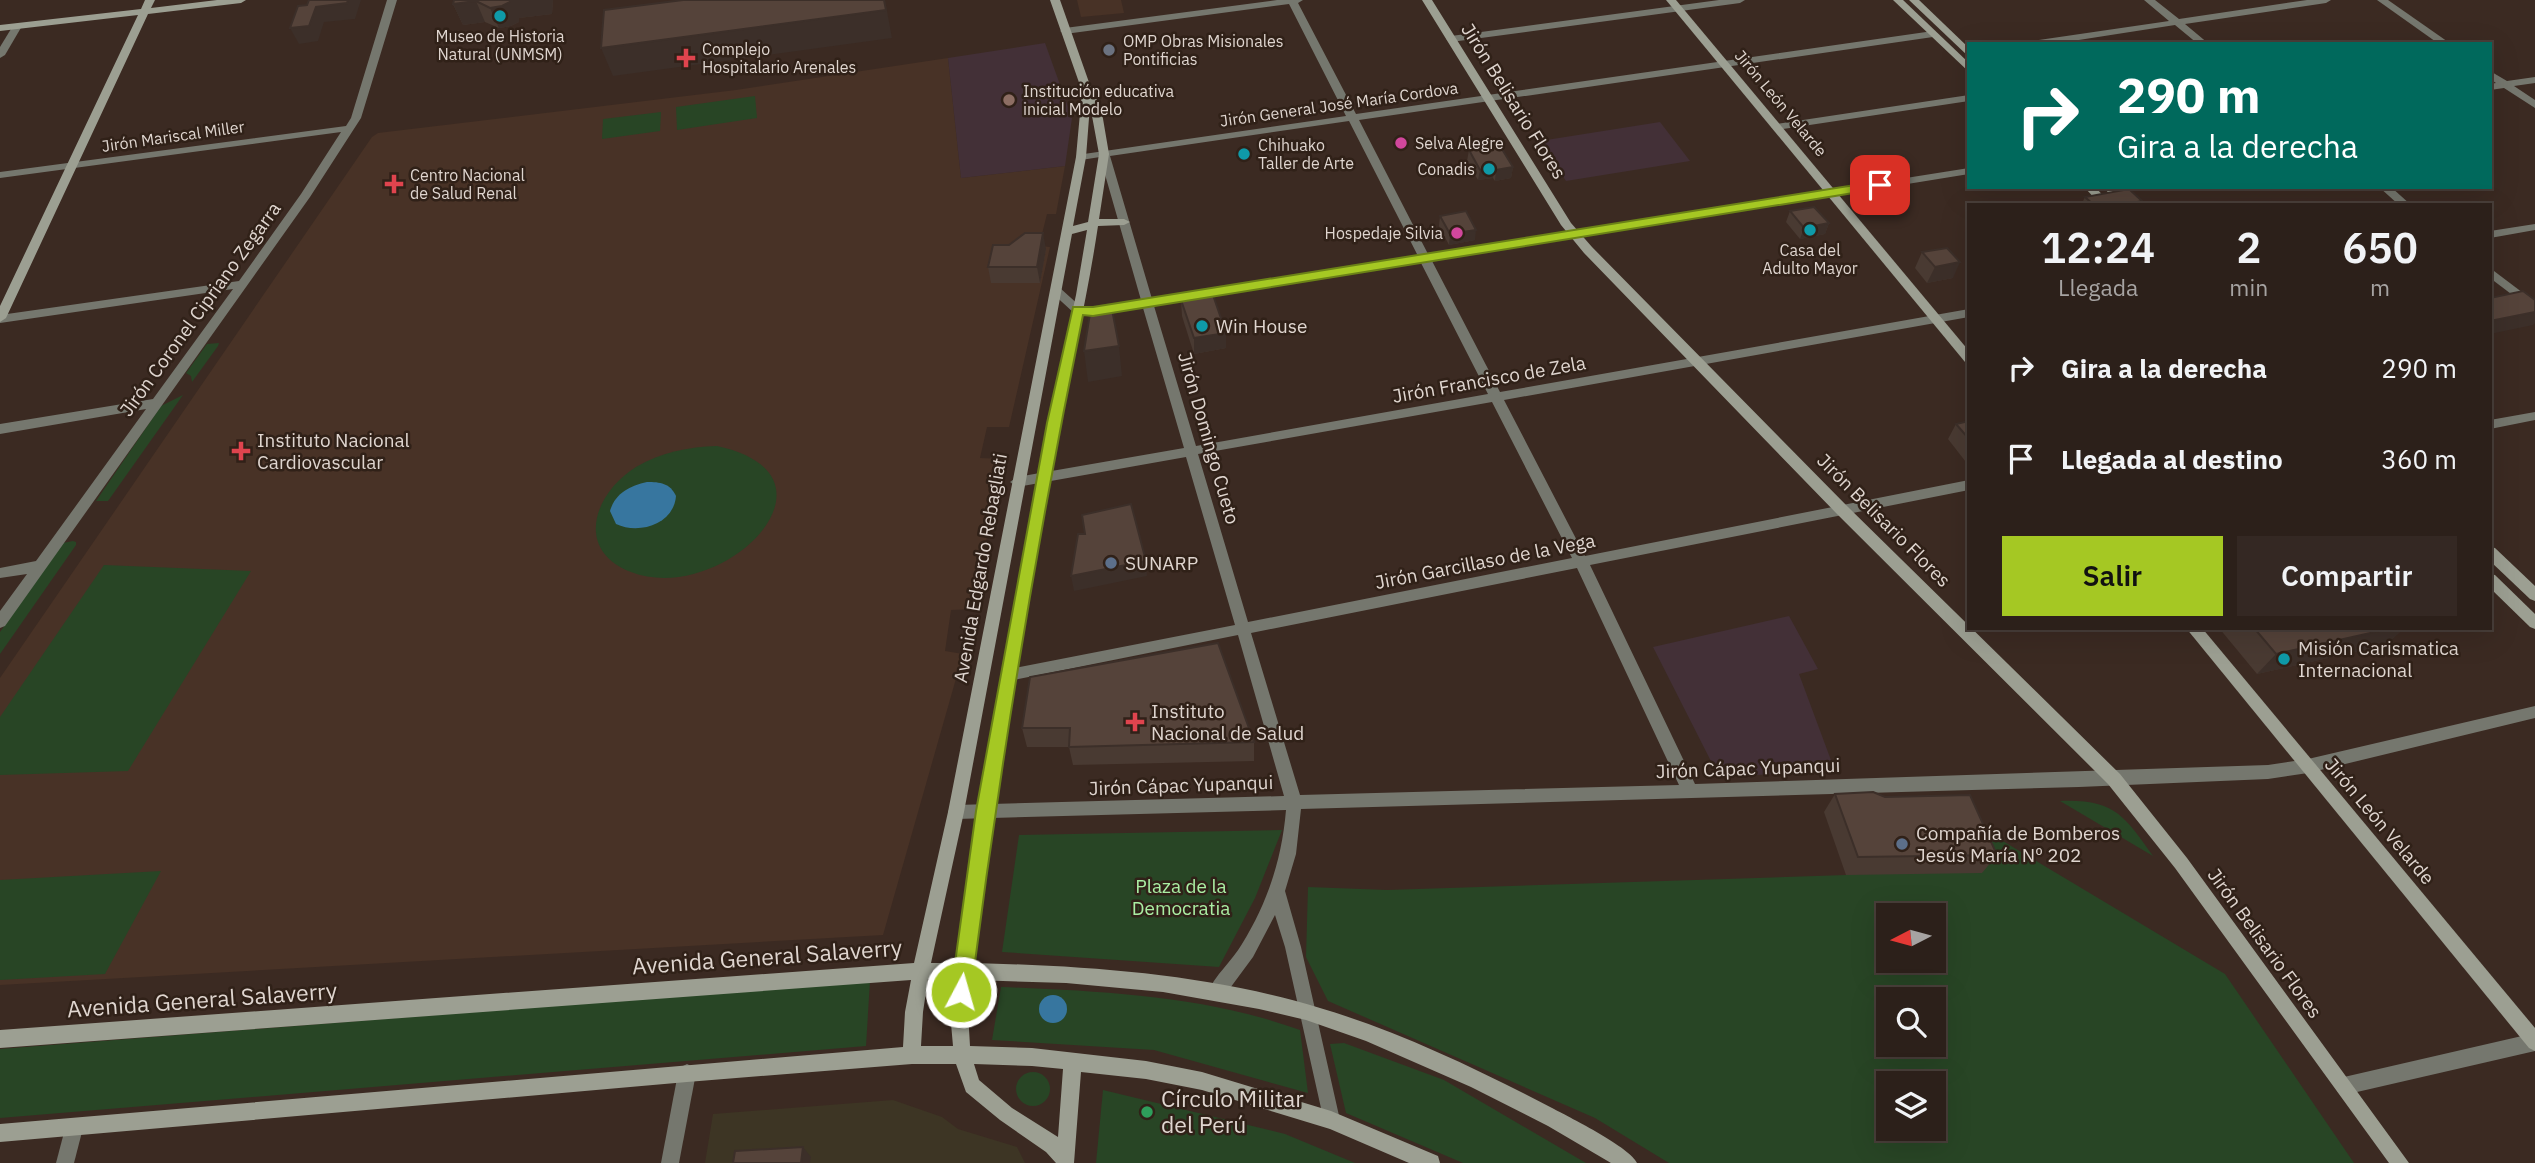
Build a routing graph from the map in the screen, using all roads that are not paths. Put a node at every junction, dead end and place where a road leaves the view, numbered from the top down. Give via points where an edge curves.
1 (150, 0) edge
2 (242, 0) edge
3 (392, 0) edge
4 (1055, 0) edge
5 (1292, 0) edge
6 (1298, 0) edge
7 (1427, 0) edge
8 (1740, 0) edge
9 (1898, 0) edge
10 (1914, 0) edge
11 (2149, 0) edge
12 (2326, 0) edge
13 (2382, 0) edge
14 (1674, 4) edge
15 (145, 12) junction
16 (2177, 22) junction
17 (17, 26) junction
18 (0, 28) edge
19 (1065, 30) junction
20 (1933, 34) junction
21 (1451, 39) junction
22 (2045, 42) edge
23 (2202, 42) edge
24 (2443, 42) edge
25 (1967, 52) edge
26 (0, 55) edge
27 (1724, 64) junction
28 (1967, 67) edge
29 (2492, 75) edge
30 (2535, 79) edge
31 (2505, 84) junction
32 (2492, 87) edge
33 (1086, 88) junction
34 (1967, 98) edge
35 (1486, 99) junction
36 (2535, 105) edge
37 (1352, 118) junction
38 (1776, 127) junction
39 (351, 128) junction
40 (1104, 153) junction
41 (1081, 157) junction
42 (72, 165) junction
43 (1967, 171) edge
44 (0, 175) edge
45 (2091, 189) edge
46 (2110, 189) edge
47 (2386, 189) edge
48 (1831, 193) junction
49 (2105, 203) edge
50 (2124, 203) edge
51 (2404, 203) edge
52 (1124, 222) junction
53 (1091, 224) junction
54 (2535, 227) edge
55 (1065, 232) junction
56 (1575, 234) junction
57 (2492, 235) edge
58 (1424, 258) junction
59 (2492, 274) edge
60 (241, 284) junction
61 (1056, 291) junction
62 (1148, 303) junction
63 (2535, 308) edge
64 (1077, 310) junction
65 (1967, 313) edge
66 (0, 318) edge
67 (1935, 319) junction
68 (1967, 357) edge
69 (1698, 361) junction
70 (1496, 397) junction
71 (156, 403) junction
72 (2535, 416) edge
73 (2492, 425) edge
74 (0, 429) edge
75 (1191, 452) junction
76 (1045, 478) junction
77 (1017, 482) junction
78 (1967, 485) edge
79 (1842, 510) junction
80 (2492, 554) edge
81 (1581, 562) junction
82 (40, 566) junction
83 (0, 573) edge
84 (2492, 581) edge
85 (2535, 595) edge
86 (0, 622) edge
87 (2535, 623) edge
88 (1242, 629) junction
89 (2195, 630) edge
90 (1009, 675) junction
91 (2535, 712) edge
92 (2308, 766) junction
93 (2115, 779) junction
94 (1690, 791) junction
95 (1294, 803) junction
96 (985, 811) junction
97 (956, 812) junction
98 (1276, 890) junction
99 (921, 971) junction
100 (963, 971) junction
101 (1216, 993) junction
102 (1308, 1013) junction
103 (0, 1039) edge
104 (2535, 1042) edge
105 (912, 1055) junction
106 (962, 1055) junction
107 (1073, 1062) junction
108 (687, 1073) junction
109 (2344, 1086) junction
110 (1331, 1120) junction
111 (74, 1128) junction
112 (0, 1133) edge
113 (1065, 1161) edge
114 (65, 1163) edge
115 (670, 1163) edge
116 (1431, 1163) edge
117 (1628, 1163) edge
118 (2400, 1163) edge

1 - 15 street
2 - 15 street
3 - 39 street, Jirón Coronel Cipriano Zegarra
4 - 19 street, Jirón Domingo Cueto
5 - 6 street
5 - 19 street
5 - 37 street
7 - 21 street, Jirón Belisario Flores
8 - 14 street
9 - 20 street
10 - 25 street
11 - 16 street
12 - 16 street
13 - 24 street
14 - 21 street
14 - 27 street, Jirón León Velarde
15 - 17 street
15 - 42 street
16 - 22 street
16 - 23 street
17 - 18 street
17 - 26 street
19 - 33 street, Jirón Domingo Cueto
20 - 27 street, Jirón General José María Cordova
20 - 28 street
21 - 35 street, Jirón Belisario Flores
27 - 35 street, Jirón General José María Cordova
27 - 38 street, Jirón León Velarde
29 - 31 street
30 - 31 street
31 - 32 street
31 - 36 street
33 - 40 street, Jirón Domingo Cueto via 1096,107
33 - 41 street, Avenida Edgardo Rebagliati
34 - 38 street
35 - 37 street, Jirón General José María Cordova
35 - 56 street, Jirón Belisario Flores
37 - 40 street, Jirón General José María Cordova
37 - 58 street
38 - 48 street, Jirón León Velarde
39 - 42 street, Jirón Mariscal Miller
39 - 60 street, Jirón Coronel Cipriano Zegarra
40 - 41 street, Jirón General José María Cordova
40 - 52 street, Jirón Domingo Cueto
40 - 53 street
41 - 55 street, Avenida Edgardo Rebagliati
42 - 44 street, Jirón Mariscal Miller
42 - 66 street
43 - 48 street
45 - 49 street
46 - 50 street
47 - 51 street
48 - 56 street
48 - 67 street, Jirón León Velarde
52 - 53 street
52 - 62 street, Jirón Domingo Cueto
53 - 55 street
53 - 64 street
54 - 57 street
55 - 61 street, Avenida Edgardo Rebagliati
56 - 58 street
56 - 69 street, Jirón Belisario Flores
58 - 62 street
58 - 70 street
59 - 63 street
60 - 66 street
60 - 71 street, Jirón Coronel Cipriano Zegarra
61 - 64 street
61 - 77 street, Avenida Edgardo Rebagliati
62 - 64 street via 1093,312
62 - 75 street, Jirón Domingo Cueto
64 - 76 street
65 - 67 street, Jirón Francisco de Zela
67 - 68 street, Jirón León Velarde
67 - 69 street, Jirón Francisco de Zela
69 - 70 street, Jirón Francisco de Zela
69 - 79 street, Jirón Belisario Flores
70 - 75 street, Jirón Francisco de Zela
70 - 81 street
71 - 74 street
71 - 82 street, Jirón Coronel Cipriano Zegarra
72 - 73 street
75 - 76 street, Jirón Francisco de Zela
75 - 88 street, Jirón Domingo Cueto
76 - 77 street, Jirón Francisco de Zela
76 - 90 street
77 - 97 street, Avenida Edgardo Rebagliati
78 - 79 street, Jirón Garcillaso de la Vega
79 - 81 street, Jirón Garcillaso de la Vega
79 - 93 street, Jirón Belisario Flores
80 - 85 street
81 - 88 street, Jirón Garcillaso de la Vega
81 - 94 street
82 - 83 street
82 - 86 street, Jirón Coronel Cipriano Zegarra
84 - 87 street
88 - 90 street, Jirón Garcillaso de la Vega
88 - 95 street, Jirón Domingo Cueto
89 - 92 street, Jirón León Velarde
90 - 96 street
91 - 92 street, Jirón Cápac Yupanqui
92 - 93 street, Jirón Cápac Yupanqui
92 - 104 street, Jirón León Velarde
93 - 94 street, Jirón Cápac Yupanqui
93 - 109 street, Jirón Belisario Flores
94 - 95 street, Jirón Cápac Yupanqui
95 - 96 street, Jirón Cápac Yupanqui
95 - 98 street, Jirón Domingo Cueto via 1291,846
96 - 97 street, Jirón Cápac Yupanqui
96 - 100 street
97 - 99 street, Avenida Edgardo Rebagliati
98 - 101 street, Jirón Domingo Cueto via 1252,947
98 - 102 street
99 - 100 street, Avenida General Salaverry
99 - 103 street, Avenida General Salaverry
99 - 105 street, Avenida Edgardo Rebagliati
100 - 101 street, Avenida General Salaverry via 1113,979
100 - 106 street
101 - 102 street, Avenida General Salaverry
102 - 110 street
102 - 117 street, Avenida General Salaverry via 1462,1073 1569,1127
104 - 109 street
105 - 106 street
105 - 108 street
106 - 107 street
106 - 113 street via 977,1091 1053,1145
107 - 110 street via 1202,1081
107 - 113 street
108 - 111 street
108 - 115 street
109 - 118 street, Jirón Belisario Flores
110 - 116 street
111 - 112 street
111 - 114 street

